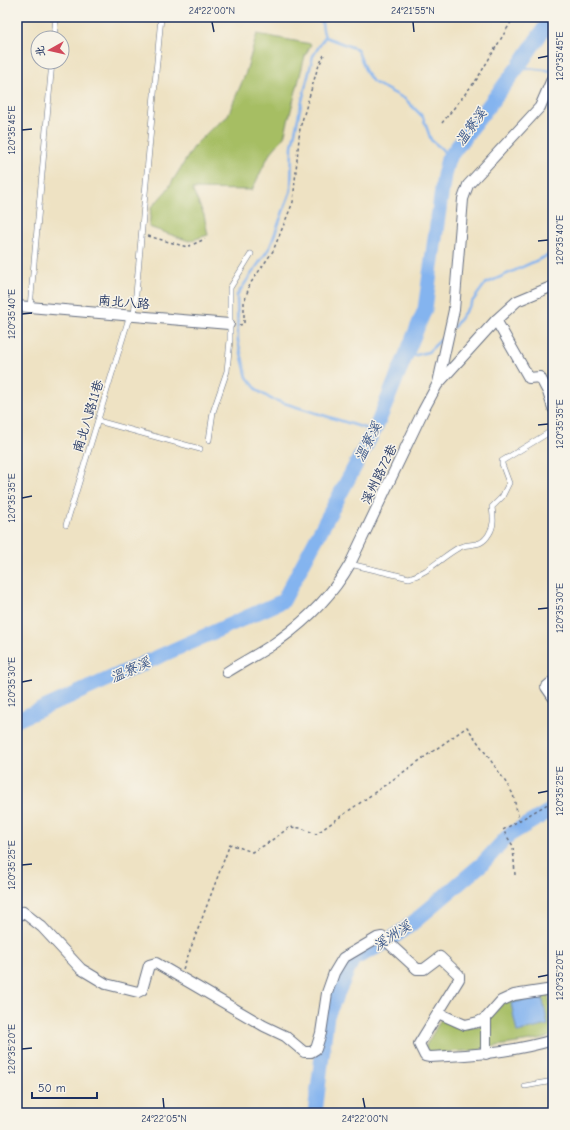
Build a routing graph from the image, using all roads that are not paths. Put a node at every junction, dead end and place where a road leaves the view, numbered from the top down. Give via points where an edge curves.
1 (56, 17) edge
2 (161, 17) edge
3 (55, 30) edge
4 (51, 70) edge
5 (553, 77) edge
6 (251, 254) dead end
7 (553, 286) edge
8 (17, 306) edge
9 (30, 307) junction
10 (134, 316) junction
11 (496, 320) junction
12 (229, 324) junction
13 (437, 385) junction
14 (553, 408) edge
15 (98, 420) junction
16 (553, 430) edge
17 (209, 440) dead end
18 (200, 449) dead end
19 (66, 525) dead end
20 (350, 564) junction
21 (226, 672) dead end
22 (553, 681) edge
23 (553, 697) edge
24 (17, 917) edge
25 (553, 989) edge
26 (438, 1013) junction
27 (486, 1018) junction
28 (553, 1040) edge
29 (486, 1054) junction
30 (553, 1081) edge
31 (525, 1086) dead end

1 - 3 lane
2 - 10 lane
4 - 9 lane
5 - 13 street via 540,107 468,185 463,199 454,310
6 - 12 lane via 230,288
7 - 11 street, 溪州路72巷 via 517,301
8 - 9 street, 南北八路
9 - 10 street, 南北八路
10 - 12 street, 南北八路
10 - 15 lane, 南北八路11巷 via 128,321
11 - 13 street, 溪州路72巷
11 - 14 street via 529,378 540,377
12 - 17 lane via 230,340 226,371 213,412
13 - 20 street, 溪州路72巷
15 - 18 lane
15 - 19 lane, 南北八路11巷
16 - 20 lane via 502,461 509,483 502,497 492,507 493,525 489,535 478,545 460,546 419,576 410,578
20 - 21 street, 溪州路72巷 via 344,575 315,609 279,640
22 - 23 street via 546,687
24 - 26 street via 23,912 81,969 106,984 138,992 142,990 149,965 156,963 285,1036 304,1052 316,1049 322,1034 327,993 343,958 377,938 382,937 417,969 424,969 440,956 459,975
25 - 27 street via 514,995 501,1001
26 - 27 street via 465,1025
26 - 29 street via 419,1044 425,1056
27 - 29 street
28 - 29 street
30 - 31 lane

